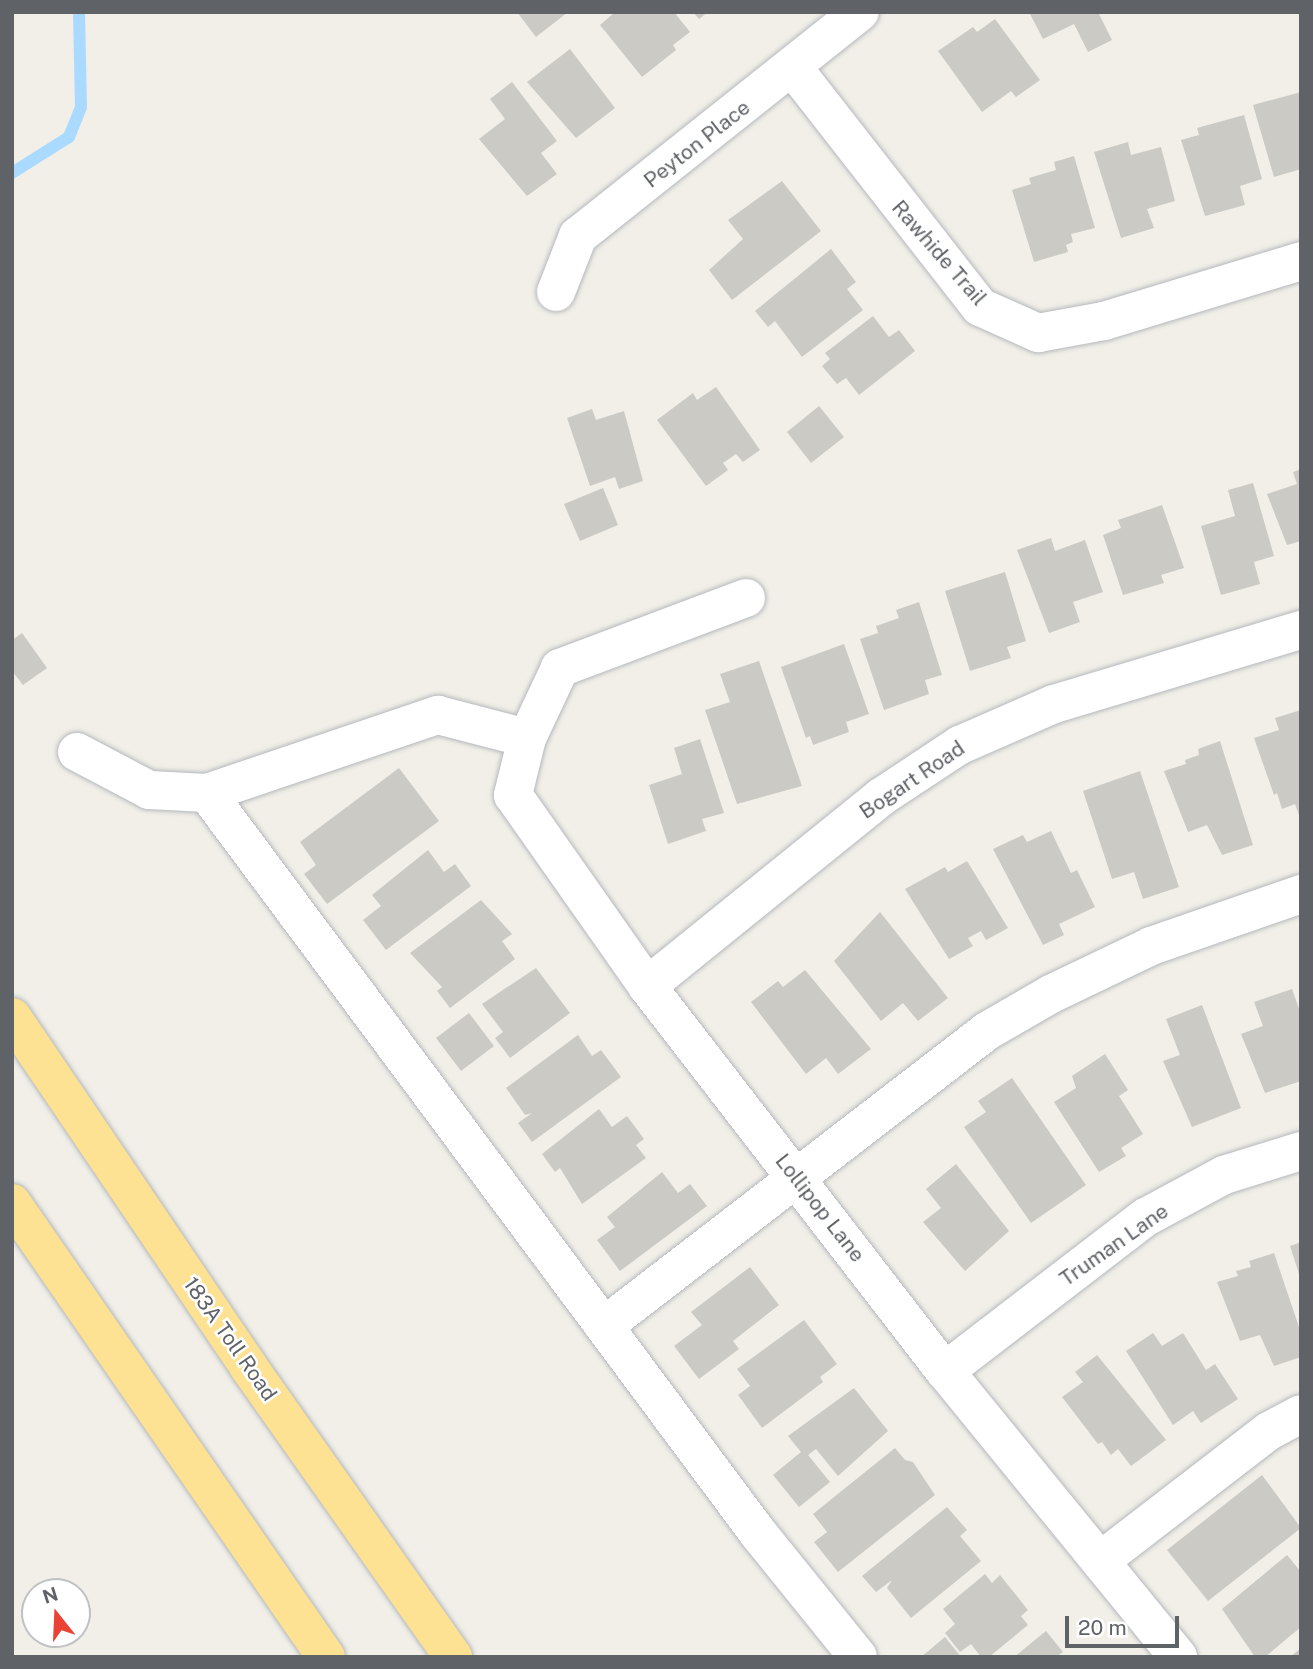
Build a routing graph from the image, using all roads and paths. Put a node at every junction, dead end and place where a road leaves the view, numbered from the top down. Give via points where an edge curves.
1 (860, 12) edge
2 (794, 69) junction
3 (1301, 261) edge
4 (556, 292) dead end
5 (746, 598) dead end
6 (1301, 630) edge
7 (527, 738) junction
8 (77, 752) dead end
9 (207, 793) junction
10 (1301, 894) edge
11 (647, 986) junction
12 (12, 1017) edge
13 (1301, 1151) edge
14 (798, 1178) junction
15 (12, 1203) edge
16 (604, 1326) junction
17 (945, 1371) junction
18 (1299, 1418) edge
19 (1100, 1561) junction
20 (326, 1657) edge
21 (453, 1657) edge
22 (858, 1657) edge
23 (1178, 1657) edge

1 - 2 street, Peyton Place
2 - 3 street, Rawhide Trail via 980,307 1038,333 1104,321
2 - 4 street, Peyton Place via 578,236
5 - 7 street, Lollipop Lane via 560,668
6 - 11 street, Bogart Road via 1054,704 960,745 881,797
7 - 9 street via 438,715
7 - 11 street, Lollipop Lane via 513,795
8 - 9 street via 149,790
9 - 16 street
10 - 14 street via 1150,946 1051,994 987,1031
11 - 14 street, Lollipop Lane
12 - 21 highway, 183A Toll Road via 248,1366
13 - 17 street, Truman Lane via 1224,1175 1146,1217
14 - 16 street
14 - 17 street, Lollipop Lane
15 - 20 highway
16 - 22 street via 758,1533
17 - 19 street, Lollipop Lane
18 - 19 street via 1258,1439
19 - 23 street, Lollipop Lane

